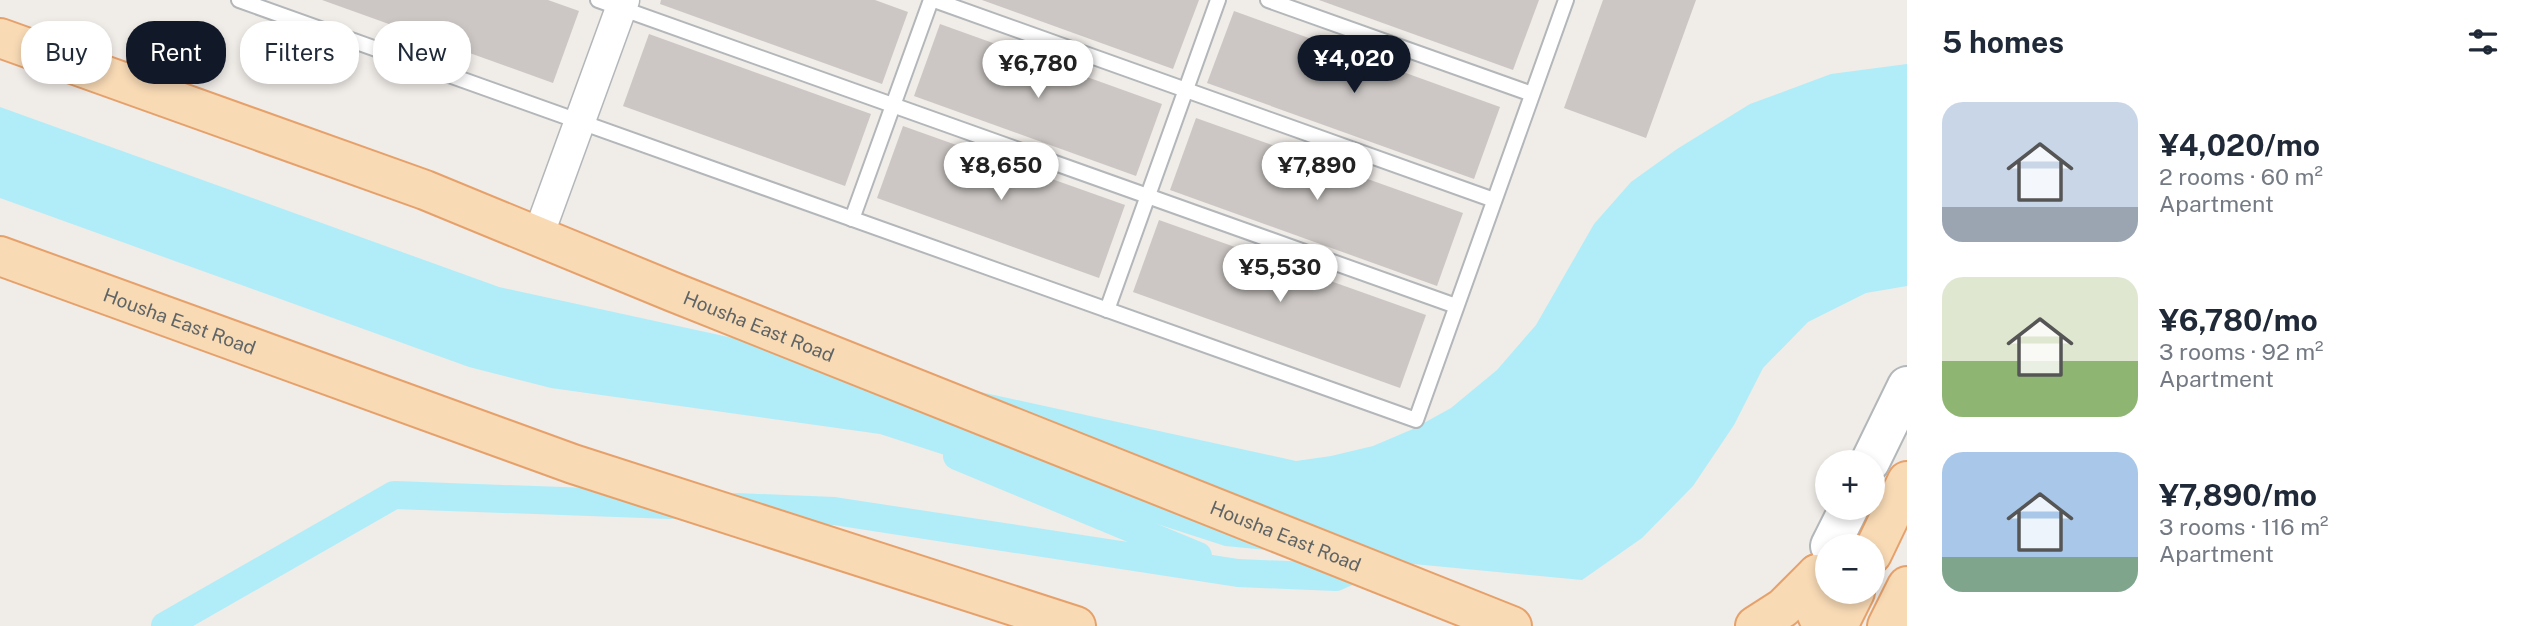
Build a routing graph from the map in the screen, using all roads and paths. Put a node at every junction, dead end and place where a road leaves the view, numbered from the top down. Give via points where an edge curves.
1 (239, 0) edge
2 (932, 0) edge
3 (1218, 0) edge
4 (1268, 0) edge
5 (1566, 0) edge
6 (614, 3) edge
7 (0, 38) edge
8 (1185, 90) junction
9 (1532, 94) junction
10 (893, 105) junction
11 (580, 122) junction
12 (1148, 196) junction
13 (1494, 200) junction
14 (852, 219) junction
15 (538, 236) junction
16 (0, 256) edge
17 (1456, 306) junction
18 (1107, 310) junction
19 (1907, 386) edge
20 (1877, 450) edge
21 (1907, 481) edge
22 (1882, 534) edge
23 (1815, 570) edge
24 (1907, 586) edge
25 (1815, 603) edge
26 (1849, 604) edge
27 (1510, 625) edge
28 (1076, 626) edge
29 (1755, 626) edge
30 (1822, 626) edge
31 (1838, 626) edge
32 (1887, 626) edge

1 - 11 lane
2 - 8 lane
2 - 10 lane
3 - 8 lane
4 - 9 lane
5 - 9 lane
6 - 10 lane
6 - 11 street
7 - 15 main road, Housha East Road via 425,190
8 - 12 lane
8 - 13 lane
9 - 13 lane
10 - 12 lane
10 - 14 lane
11 - 14 lane
11 - 15 street
12 - 17 lane
12 - 18 lane
13 - 17 lane
14 - 18 lane
15 - 27 main road, Housha East Road
16 - 28 main road, Housha East Road via 573,464
17 - 18 lane via 1416,420
19 - 20 main road
21 - 22 main road
23 - 29 main road via 1783,608
24 - 32 main road
25 - 30 main road
26 - 31 main road

